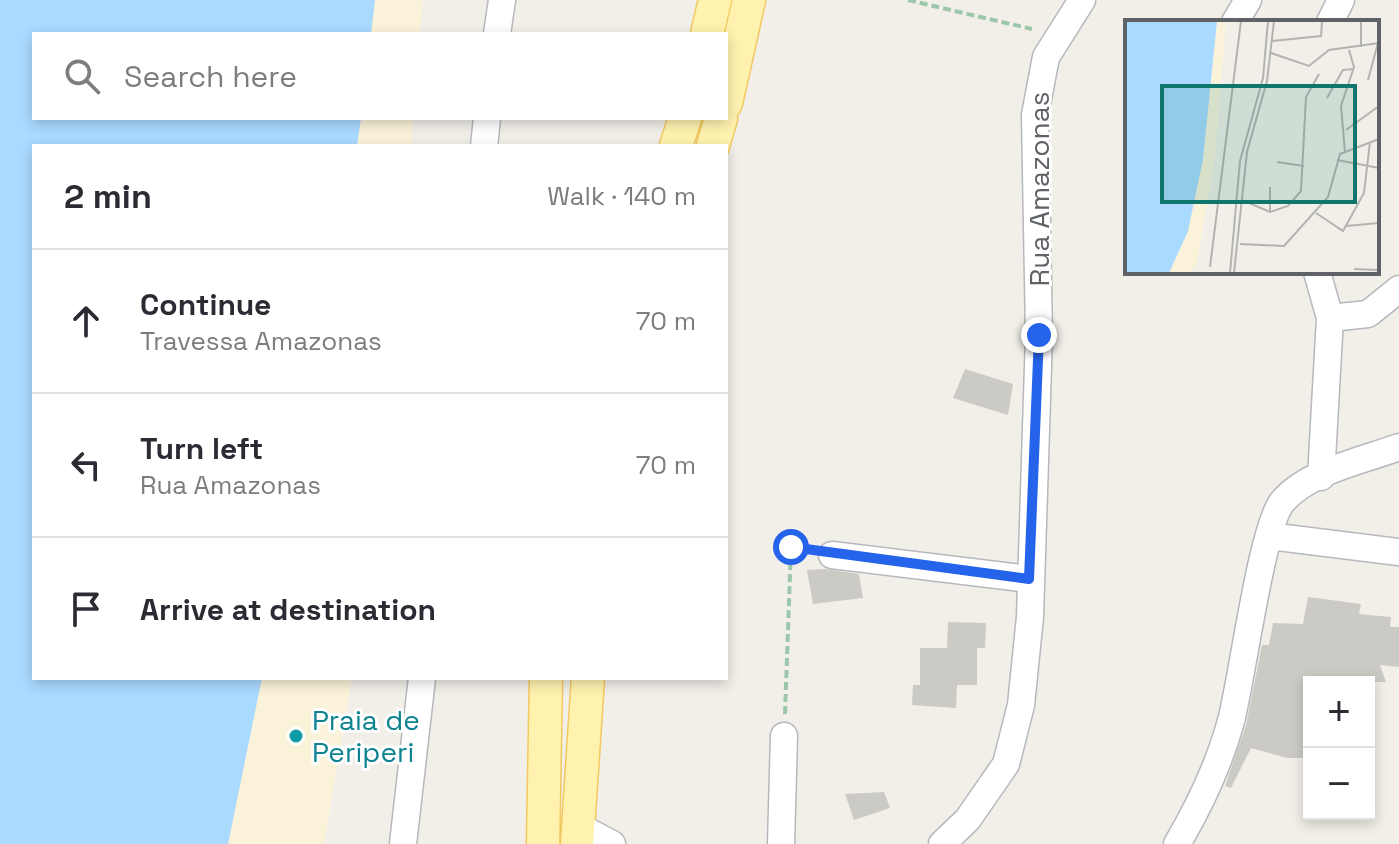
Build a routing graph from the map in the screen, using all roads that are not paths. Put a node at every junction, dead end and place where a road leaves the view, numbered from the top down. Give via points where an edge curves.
1 (502, 0) edge
2 (715, 0) edge
3 (749, 0) edge
4 (1082, 0) edge
5 (1248, 0) edge
6 (1341, 0) edge
7 (1236, 20) edge
8 (1331, 20) edge
9 (497, 32) edge
10 (707, 32) edge
11 (728, 94) edge
12 (487, 120) edge
13 (684, 120) edge
14 (720, 120) edge
15 (484, 144) edge
16 (677, 144) edge
17 (714, 144) edge
18 (1318, 274) edge
19 (1399, 289) edge
20 (1330, 318) junction
21 (1399, 447) edge
22 (1321, 477) junction
23 (1269, 536) junction
24 (1399, 552) edge
25 (832, 555) road end
26 (1029, 579) junction
27 (422, 680) edge
28 (546, 680) edge
29 (588, 680) edge
30 (784, 736) road end
31 (578, 835) edge
32 (403, 844) edge
33 (543, 844) edge
34 (612, 844) edge
35 (781, 844) edge
36 (942, 844) edge
37 (1177, 844) edge

1 - 9 street
2 - 10 main road
3 - 11 main road
4 - 26 street, Rua Amazonas via 1046,57 1035,115 1039,335
5 - 7 street
6 - 8 street
12 - 15 street
13 - 16 main road
14 - 17 main road
18 - 20 street
19 - 20 street via 1368,314
20 - 22 street
21 - 22 street
22 - 23 street via 1280,504
23 - 24 street
23 - 37 street via 1231,721 1200,806
25 - 26 street
26 - 36 street, Rua Amazonas via 1030,617 1014,742 990,790
27 - 32 street
28 - 33 main road
29 - 31 main road
30 - 35 street
31 - 34 street

